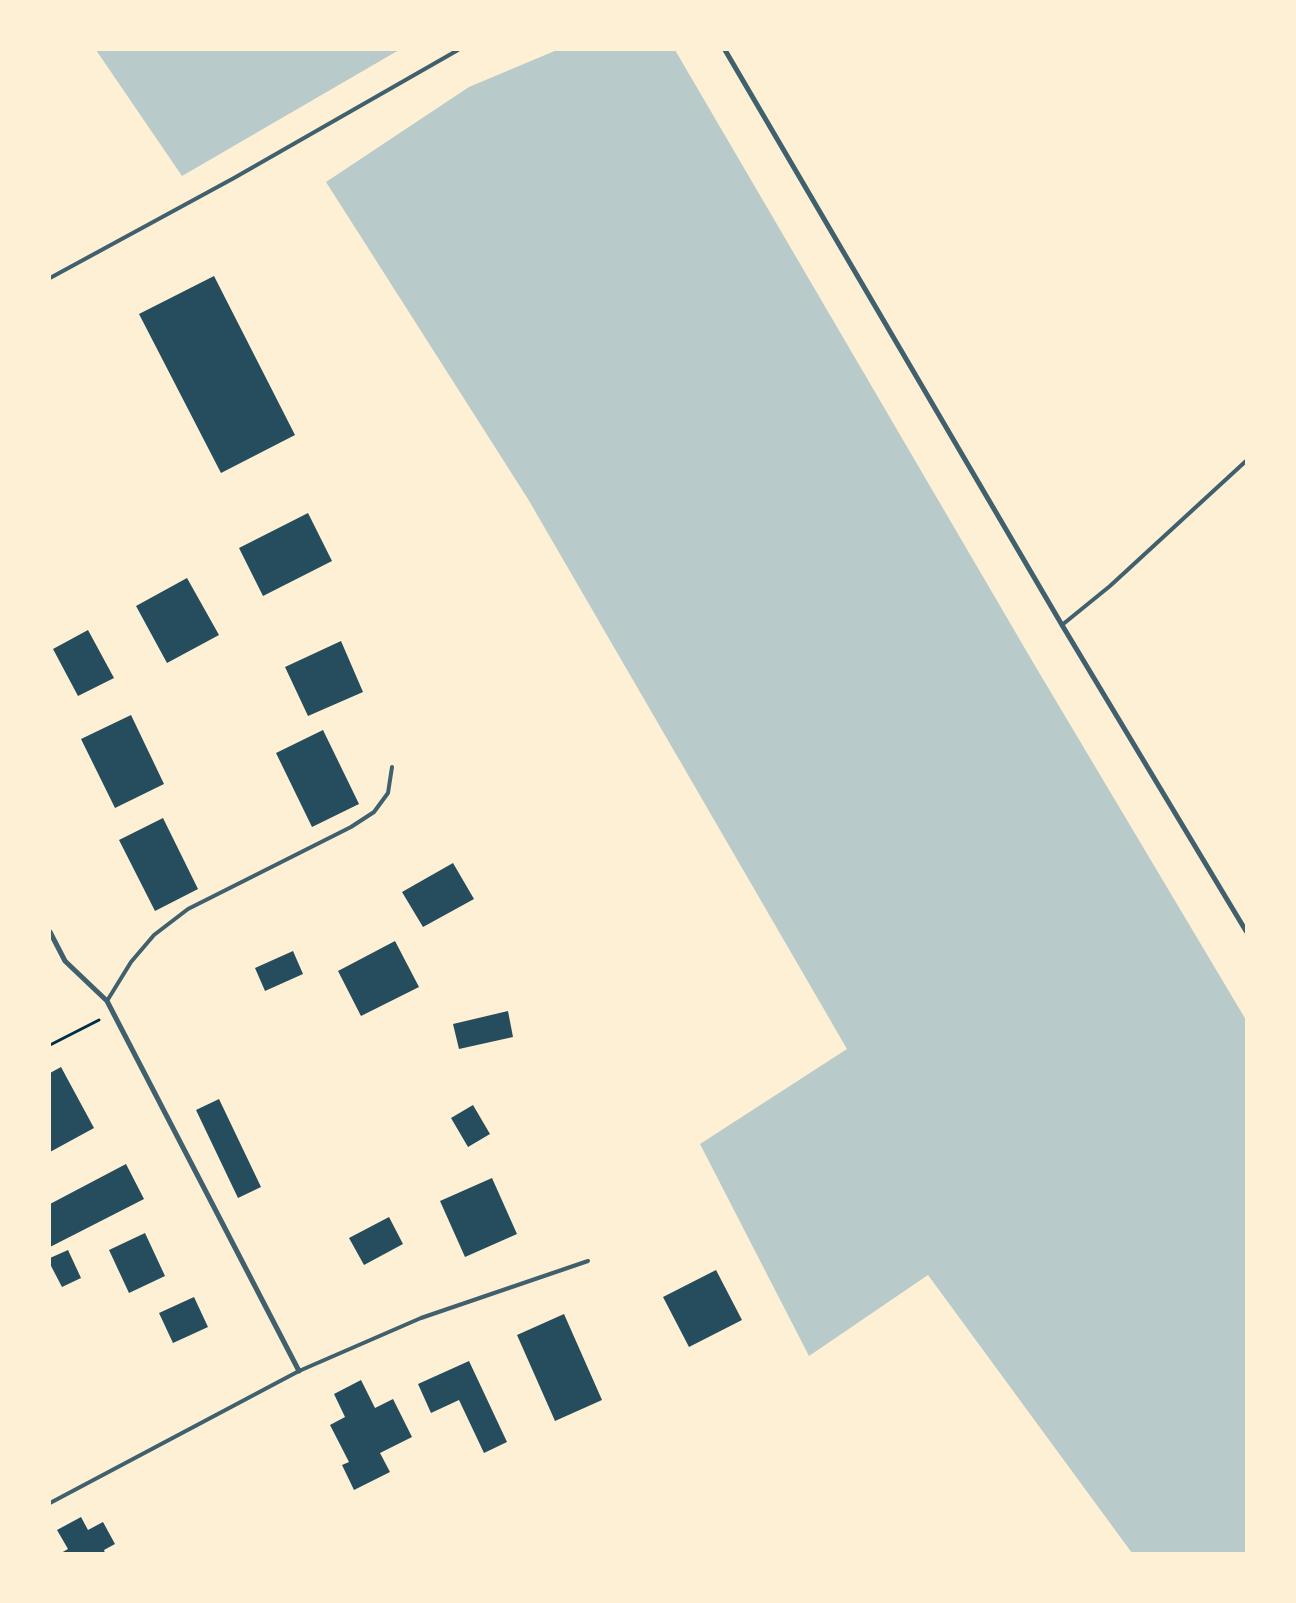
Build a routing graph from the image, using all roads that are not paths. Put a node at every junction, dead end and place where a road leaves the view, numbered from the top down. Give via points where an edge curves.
1 (458, 50) edge
2 (725, 50) edge
3 (50, 278) edge
4 (1246, 462) edge
5 (1062, 625) junction
6 (392, 767) dead end
7 (1246, 931) edge
8 (50, 932) edge
9 (107, 1002) junction
10 (588, 1261) dead end
11 (299, 1371) junction
12 (50, 1503) edge

1 - 3 lane
2 - 5 street
4 - 5 lane via 1110,586
5 - 7 street
6 - 9 lane via 388,793 374,812 351,827 188,909 154,935 131,962
8 - 9 street via 65,961
9 - 11 street
10 - 11 lane via 421,1318
11 - 12 lane

